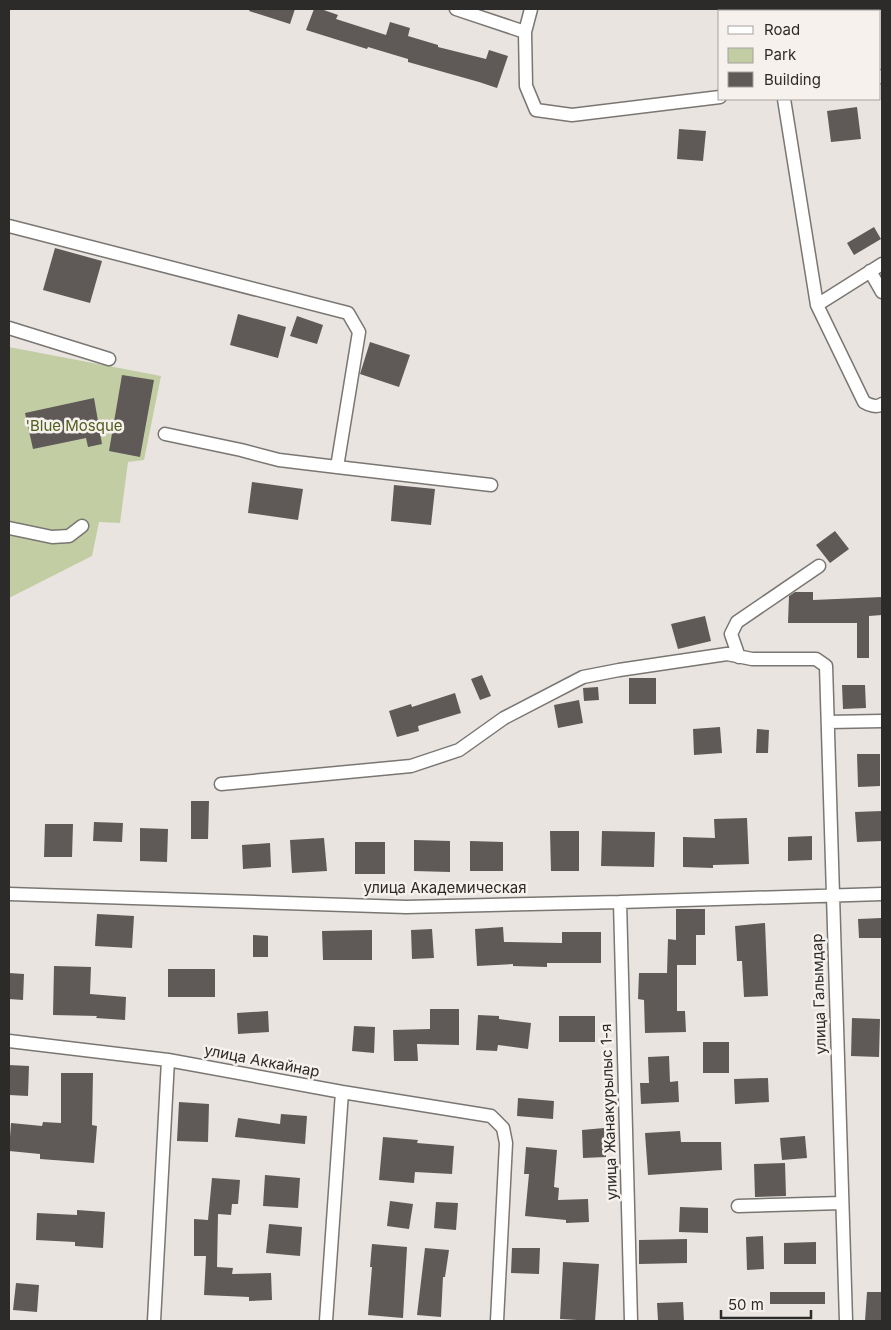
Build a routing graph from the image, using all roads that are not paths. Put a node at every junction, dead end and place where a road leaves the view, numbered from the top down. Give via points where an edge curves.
1 (456, 9) edge
2 (531, 9) edge
3 (525, 32) junction
4 (718, 97) edge
5 (784, 100) edge
6 (10, 228) edge
7 (882, 264) edge
8 (870, 271) junction
9 (882, 292) edge
10 (817, 305) junction
11 (9, 328) edge
12 (109, 359) dead end
13 (882, 404) edge
14 (165, 434) dead end
15 (337, 467) junction
16 (491, 485) dead end
17 (82, 526) dead end
18 (9, 528) edge
19 (818, 566) dead end
20 (739, 657) junction
21 (882, 721) edge
22 (828, 722) junction
23 (221, 784) dead end
24 (9, 894) edge
25 (882, 894) edge
26 (832, 895) junction
27 (620, 902) junction
28 (9, 1041) edge
29 (168, 1060) junction
30 (342, 1092) junction
31 (842, 1203) junction
32 (738, 1206) dead end
33 (154, 1321) edge
34 (326, 1321) edge
35 (496, 1321) edge
36 (631, 1321) edge
37 (846, 1321) edge

1 - 3 street
2 - 3 street
3 - 4 street via 526,86 536,110 572,116
5 - 10 street
6 - 15 street via 348,314 359,332
7 - 8 street
8 - 9 street
8 - 10 street
10 - 13 street via 864,402 871,406
11 - 12 street
14 - 15 street via 279,460
15 - 16 street
17 - 18 street via 69,536 52,537
19 - 20 street via 737,622 731,634
20 - 22 street, улица Галымдар via 752,660 816,659 826,666
20 - 23 street via 727,654 583,677 504,718 459,750 411,766
21 - 22 street
22 - 26 street, улица Галымдар
24 - 27 street, улица Академическая via 406,906
25 - 26 street, улица Академическая
26 - 27 street, улица Академическая
26 - 31 street, улица Галымдар
27 - 36 street, улица Жанакурылыс 1-я
28 - 29 street, улица Аккайнар
29 - 30 street, улица Аккайнар
29 - 33 street
30 - 34 street
30 - 35 street, улица Аккайнар via 491,1116 503,1128 506,1143
31 - 32 street
31 - 37 street, улица Галымдар

